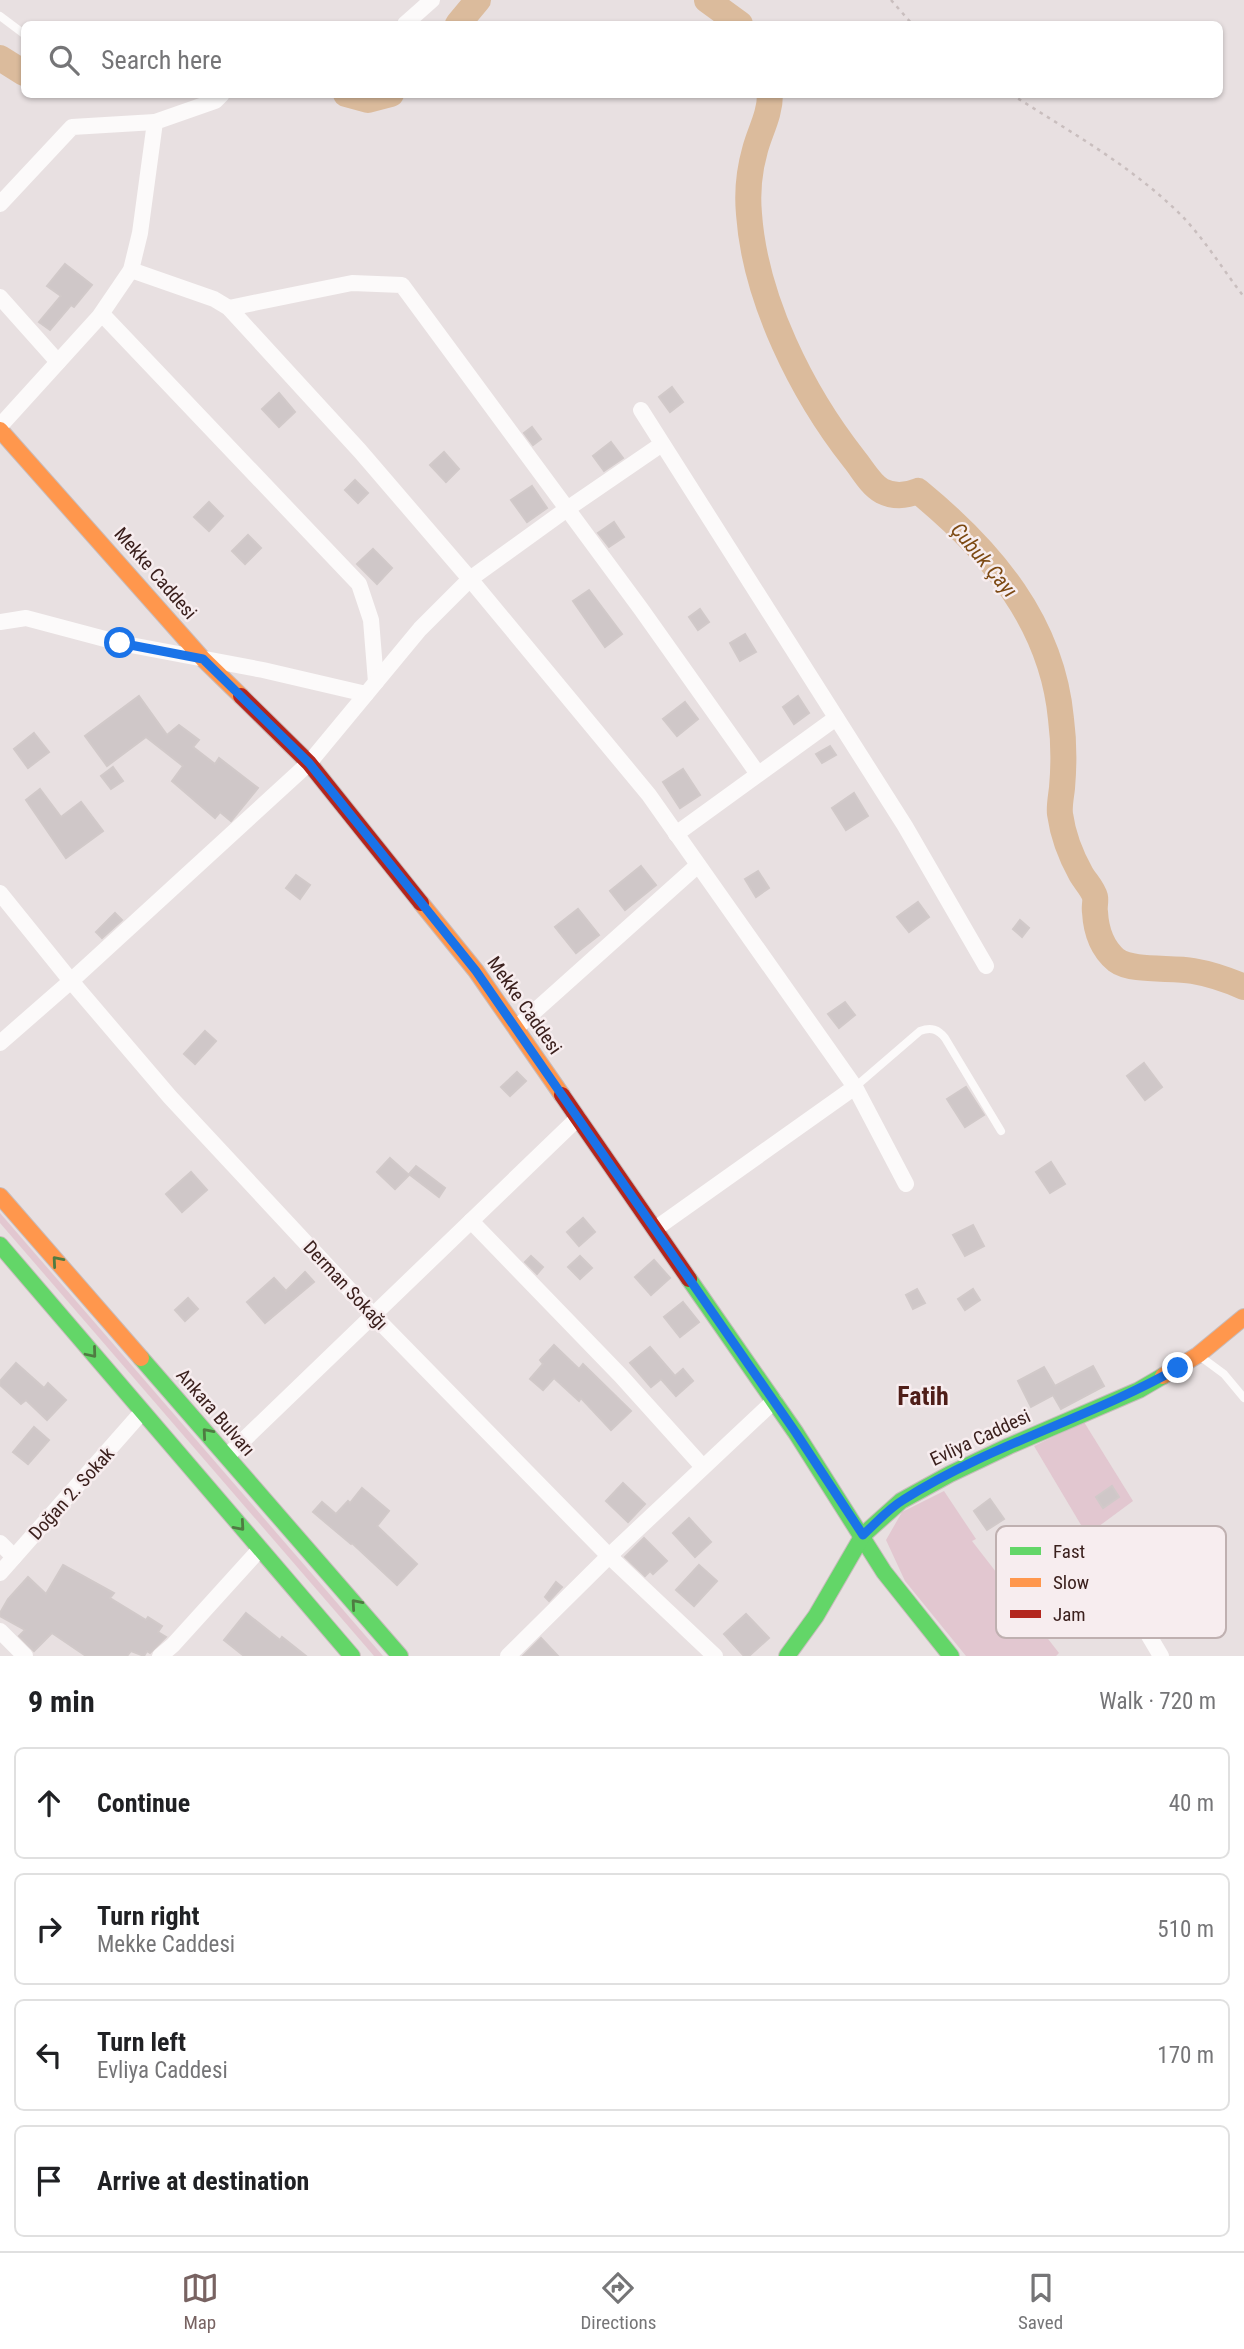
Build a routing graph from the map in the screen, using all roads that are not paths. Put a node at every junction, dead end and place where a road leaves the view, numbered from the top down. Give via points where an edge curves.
1 (432, 0) edge
2 (0, 16) edge
3 (408, 21) edge
4 (21, 32) edge
5 (218, 98) edge
6 (155, 122) junction
7 (0, 204) edge
8 (131, 270) junction
9 (0, 298) edge
10 (229, 308) junction
11 (102, 314) junction
12 (58, 362) junction
13 (641, 410) dead end
14 (0, 428) edge
15 (662, 444) junction
16 (567, 509) junction
17 (470, 579) junction
18 (0, 622) edge
19 (203, 659) junction
20 (371, 688) junction
21 (836, 718) junction
22 (309, 763) junction
23 (758, 774) junction
24 (676, 834) junction
25 (698, 865) junction
26 (0, 893) edge
27 (986, 965) dead end
28 (71, 981) junction
29 (516, 1028) junction
30 (0, 1043) edge
31 (855, 1087) junction
32 (578, 1118) junction
33 (1001, 1131) dead end
34 (906, 1184) dead end
35 (0, 1196) edge
36 (471, 1221) junction
37 (655, 1229) junction
38 (1, 1249) edge
39 (373, 1315) junction
40 (1244, 1317) edge
41 (1198, 1355) junction
42 (1244, 1398) edge
43 (774, 1401) junction
44 (142, 1412) junction
45 (227, 1456) junction
46 (703, 1467) junction
47 (863, 1535) junction
48 (0, 1544) edge
49 (260, 1549) junction
50 (609, 1556) junction
51 (14, 1557) junction
52 (0, 1573) edge
53 (0, 1631) edge
54 (1151, 1638) edge
55 (25, 1656) edge
56 (160, 1656) edge
57 (352, 1656) edge
58 (400, 1656) edge
59 (508, 1656) edge
60 (715, 1656) edge
61 (788, 1656) edge
62 (951, 1656) edge
63 (1161, 1656) edge

1 - 3 street
2 - 4 lane
5 - 6 street
6 - 7 street via 72,127
6 - 8 street
8 - 10 street
8 - 11 street
9 - 12 street
10 - 16 street via 352,283 402,285
10 - 17 street
11 - 12 street
11 - 20 street via 359,584 371,620
12 - 14 street
13 - 15 street
14 - 19 street, Mekke Caddesi
15 - 16 street
15 - 21 street
16 - 17 street
16 - 23 street
17 - 20 street
17 - 24 street via 649,795
18 - 19 street via 26,618
19 - 20 street
19 - 22 street, Mekke Caddesi
20 - 22 street
21 - 23 street
21 - 27 street
22 - 28 street
22 - 29 street, Mekke Caddesi via 476,971
23 - 24 street
24 - 25 street
25 - 29 street
25 - 31 street
26 - 28 street, Derman Sokağı
28 - 30 street
28 - 39 street, Derman Sokağı via 170,1097
29 - 32 street, Mekke Caddesi
31 - 33 lane via 920,1031 937,1030
31 - 34 street
31 - 37 street
32 - 36 street
32 - 37 street, Mekke Caddesi
45 -> 35 street, Ankara Bulvarı
36 - 39 street
36 - 46 street
37 - 43 street, Mekke Caddesi
38 -> 44 street
39 - 45 street
39 - 50 street, Derman Sokağı
40 - 41 street, Evliya Caddesi
41 - 42 lane via 1217,1367
41 - 47 street, Evliya Caddesi via 1139,1390 950,1474 901,1501
43 - 46 street
43 - 47 street, Mekke Caddesi
44 -> 49 street
44 - 51 street, Doğan 2. Sokak
58 -> 45 street, Ankara Bulvarı
46 - 50 street
47 - 61 street, Evliya Caddesi
47 - 62 street, Mekke Caddesi via 884,1572
48 - 51 street
49 - 56 street
49 - 57 street
50 - 59 street
50 - 60 street, Derman Sokağı
51 - 52 street, Doğan 2. Sokak
53 - 55 street
54 - 63 street

